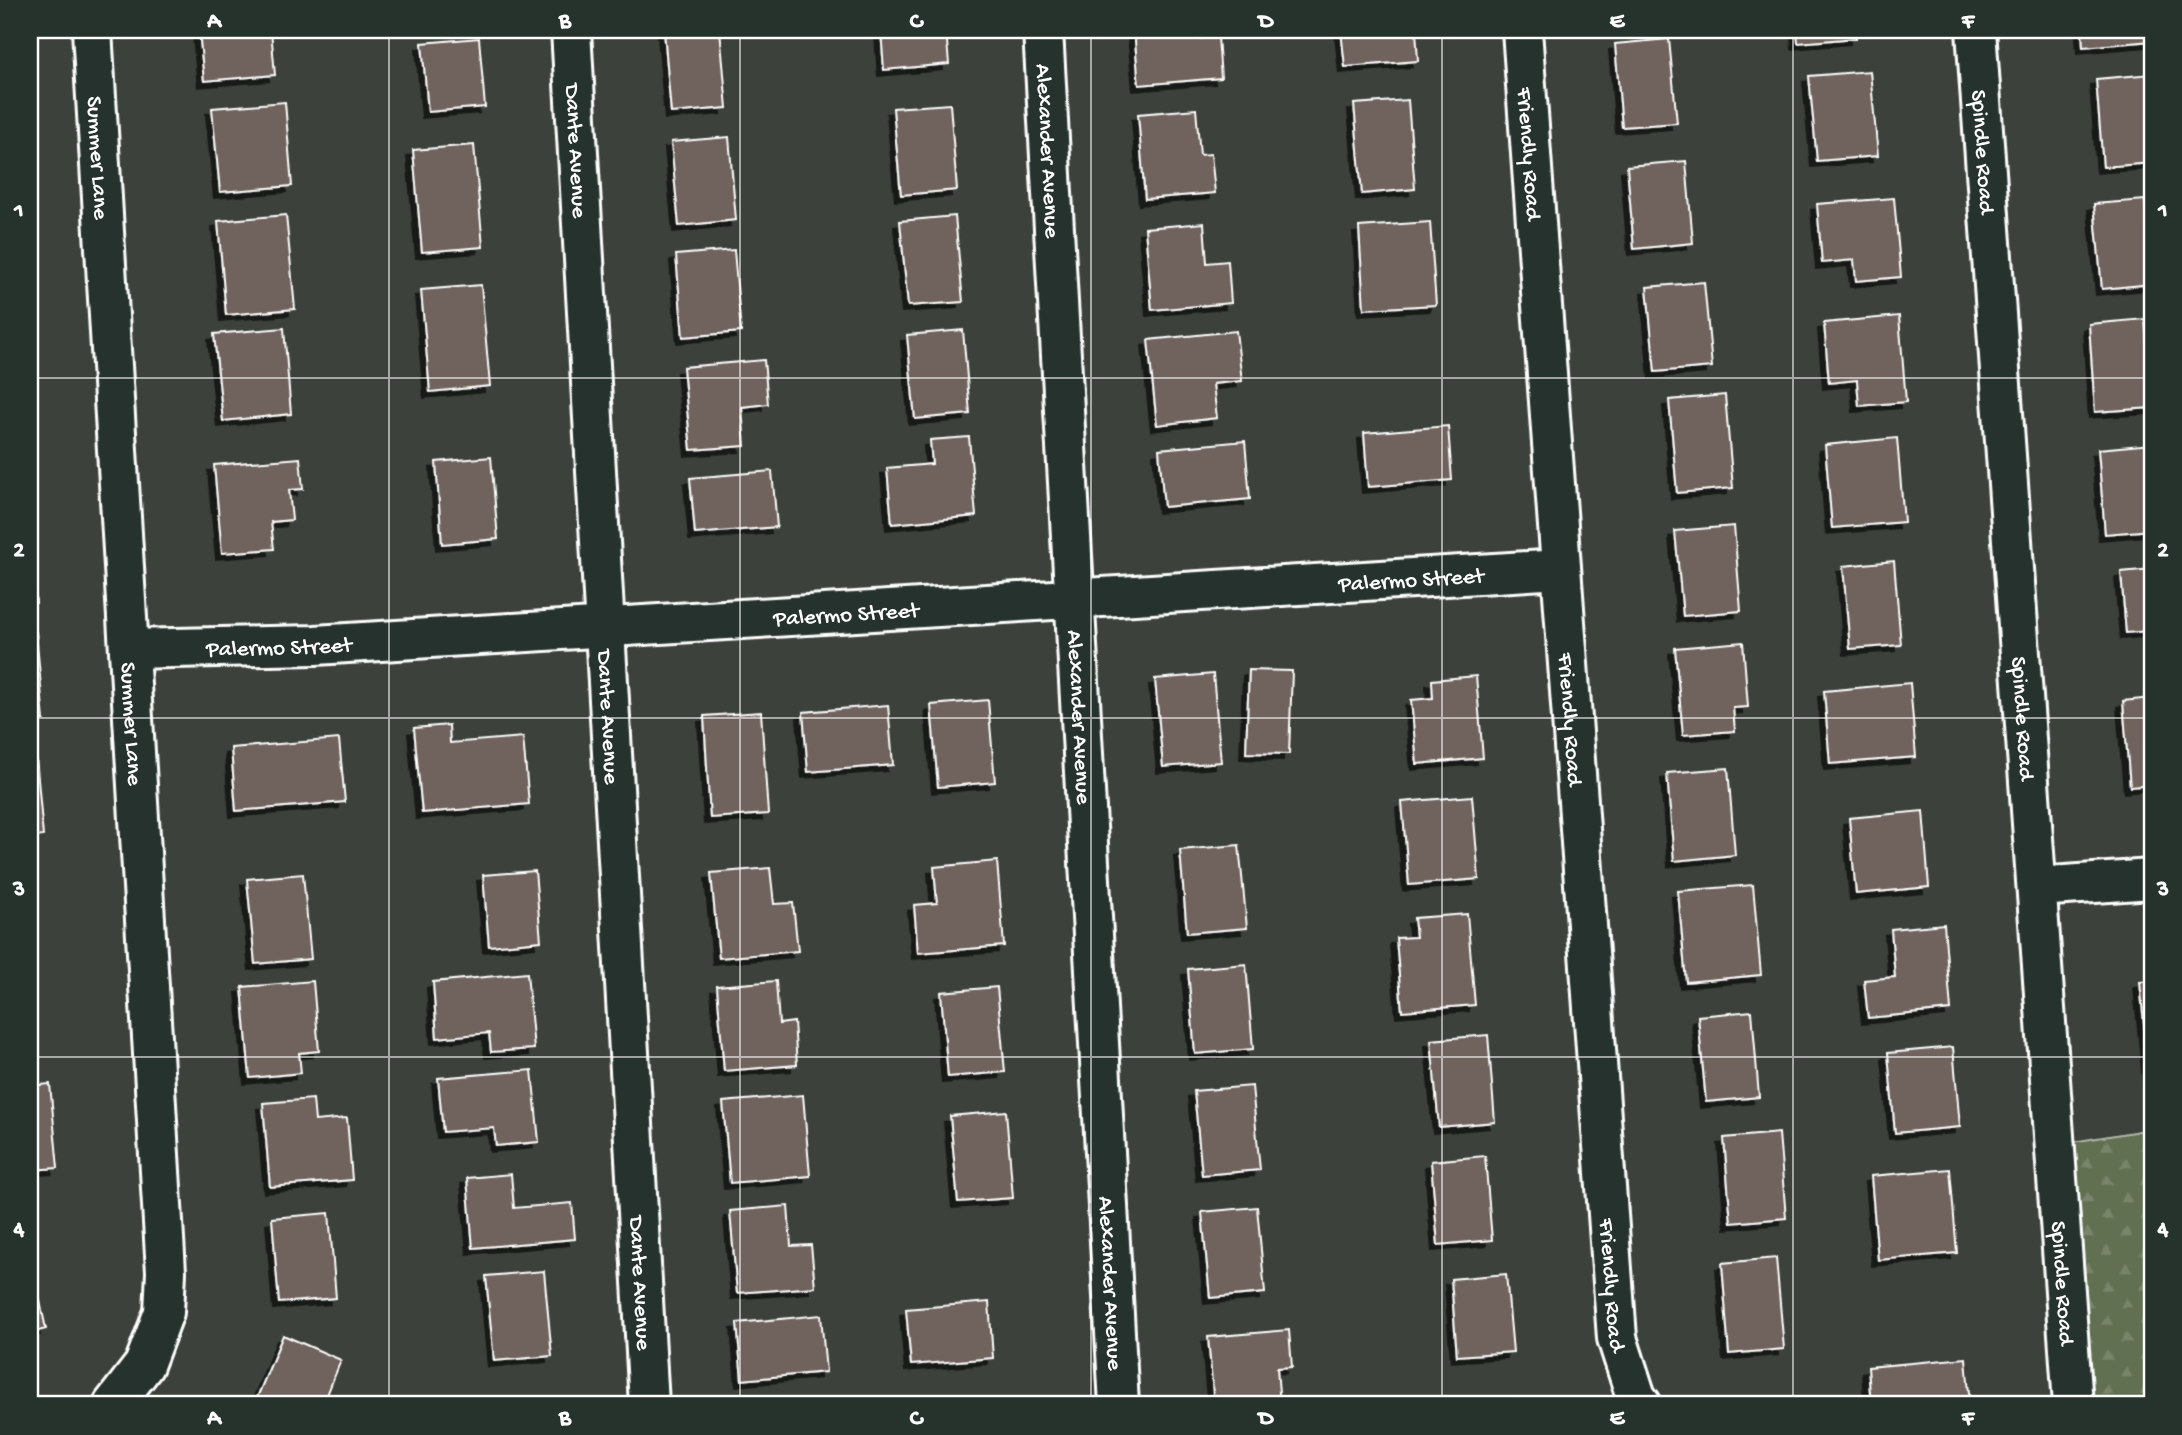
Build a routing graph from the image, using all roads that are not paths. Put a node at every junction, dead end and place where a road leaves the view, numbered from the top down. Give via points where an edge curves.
1 (92, 30) edge
2 (571, 30) edge
3 (1043, 30) edge
4 (1522, 30) edge
5 (1976, 30) edge
6 (1561, 569) junction
7 (1076, 599) junction
8 (605, 627) junction
9 (129, 649) junction
10 (2152, 879) edge
11 (2037, 887) junction
12 (113, 1405) edge
13 (649, 1405) edge
14 (1119, 1405) edge
15 (1642, 1405) edge
16 (2073, 1405) edge

1 - 9 street, Summer Lane
2 - 8 street, Dante Avenue
3 - 7 street, Alexander Avenue
4 - 6 street, Friendly Road
5 - 11 street, Spindle Road
6 - 7 street, Palermo Street
6 - 15 street, Friendly Road via 1617,1338
7 - 8 street, Palermo Street
7 - 14 street, Alexander Avenue
8 - 9 street, Palermo Street via 315,645
8 - 13 street, Dante Avenue
9 - 12 street, Summer Lane via 166,1272 164,1312 144,1365
10 - 11 street
11 - 16 street, Spindle Road

